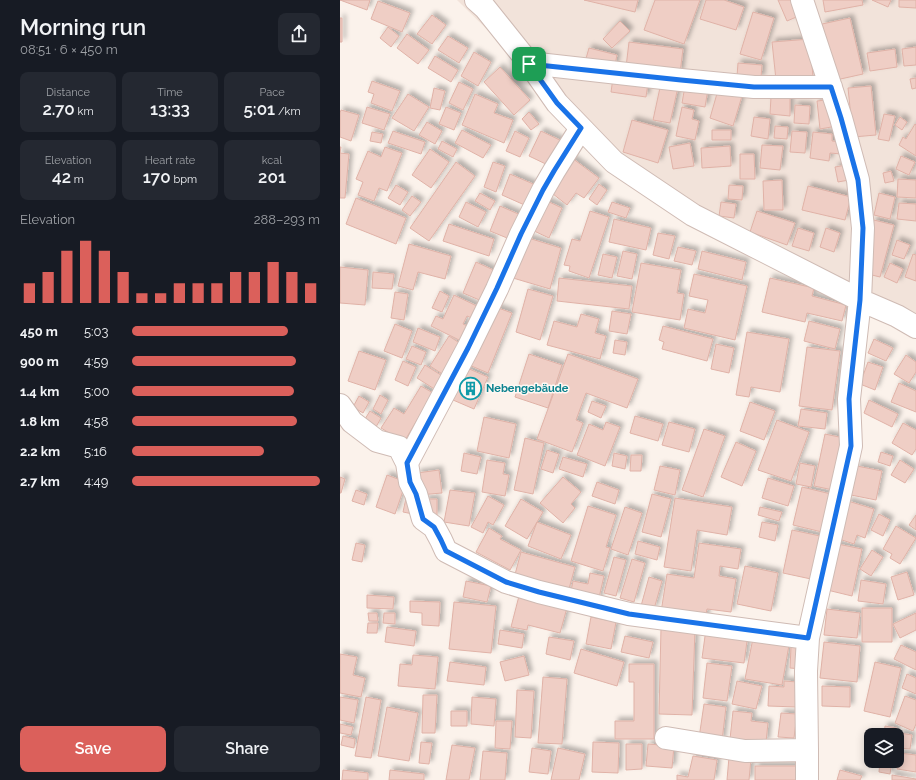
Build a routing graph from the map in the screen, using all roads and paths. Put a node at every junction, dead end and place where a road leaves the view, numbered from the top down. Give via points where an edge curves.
1 (476, 0) edge
2 (802, 0) edge
3 (529, 64) junction
4 (831, 87) junction
5 (581, 128) junction
6 (860, 300) junction
7 (916, 327) edge
8 (340, 405) edge
9 (407, 463) junction
10 (808, 638) junction
11 (666, 738) dead end
12 (807, 750) junction
13 (807, 780) edge

1 - 3 street
2 - 4 street
3 - 4 street via 754,87
3 - 5 street via 557,103
4 - 6 street via 858,180 863,228
5 - 6 street via 614,162 693,215
5 - 9 street via 540,197 468,348
6 - 7 street
6 - 10 street via 849,399 851,446
8 - 9 street via 352,422 378,441 399,447
9 - 10 street via 410,482 423,519 434,527 446,551 506,582 629,614
10 - 12 street
11 - 12 street via 745,751
12 - 13 street

